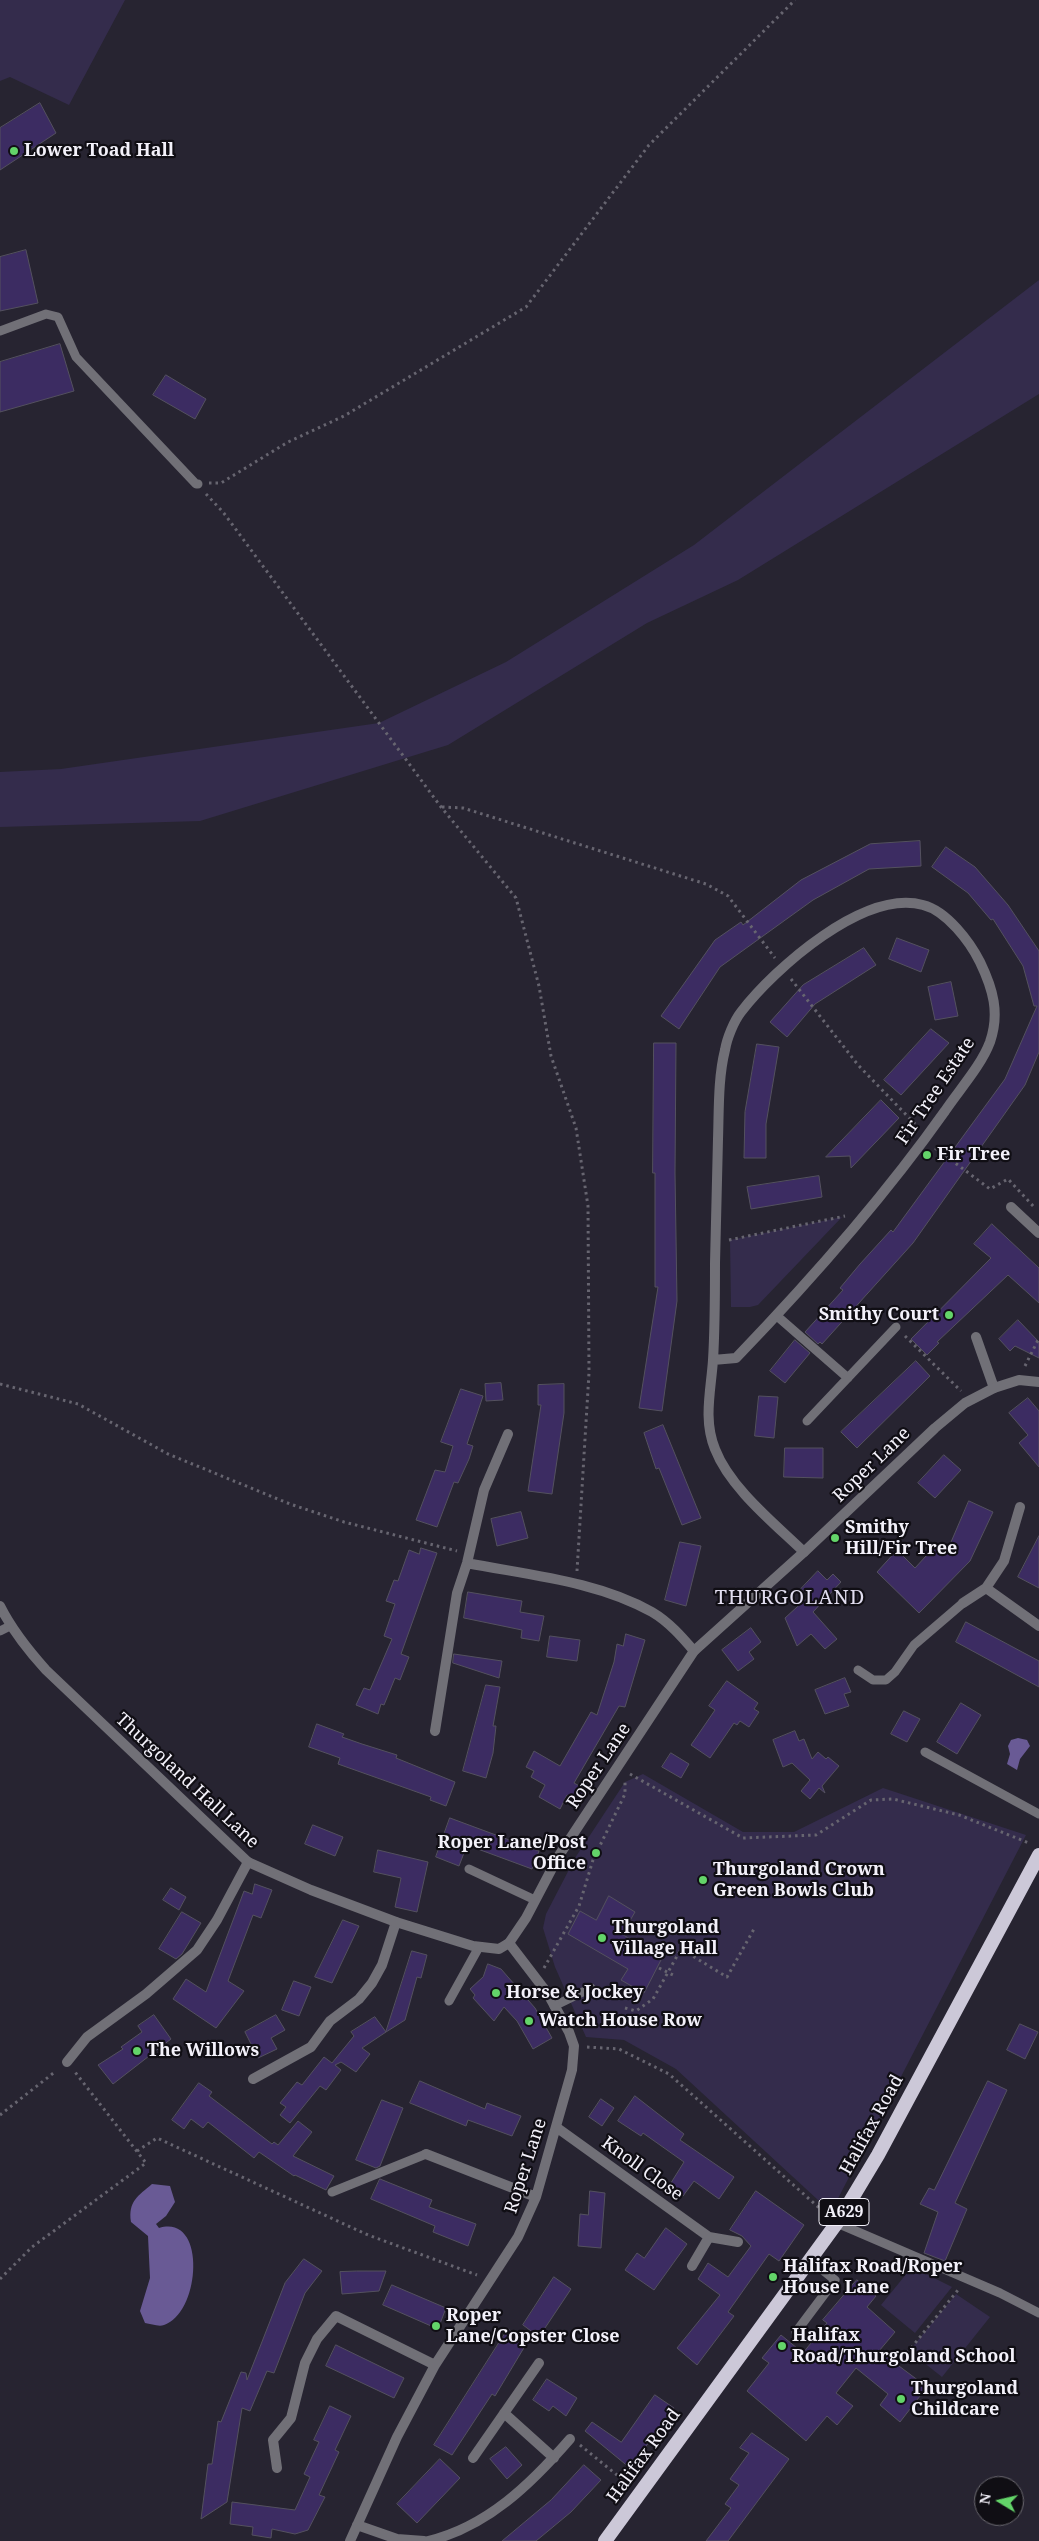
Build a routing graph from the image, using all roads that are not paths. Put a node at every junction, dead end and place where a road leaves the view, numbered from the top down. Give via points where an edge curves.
1 (0, 332) edge
2 (198, 484) road end
3 (1011, 1207) dead end
4 (1039, 1233) edge
5 (777, 1316) junction
6 (896, 1327) road end
7 (976, 1337) dead end
8 (713, 1360) junction
9 (848, 1378) junction
10 (1039, 1382) edge
11 (994, 1388) junction
12 (807, 1422) dead end
13 (508, 1434) dead end
14 (1020, 1507) dead end
15 (804, 1552) junction
16 (468, 1559) junction
17 (986, 1588) junction
18 (963, 1603) joint
19 (0, 1606) edge
20 (10, 1626) junction
21 (1039, 1626) edge
22 (0, 1631) edge
23 (694, 1651) junction
24 (858, 1670) dead end
25 (435, 1731) dead end
26 (925, 1752) dead end
27 (1039, 1814) edge
28 (1035, 1850) edge
29 (248, 1862) junction
30 (469, 1869) dead end
31 (535, 1900) junction
32 (396, 1922) junction
33 (509, 1943) junction
34 (479, 1948) junction
35 (592, 1988) dead end
36 (449, 2001) dead end
37 (554, 2006) junction
38 (67, 2062) road end
39 (253, 2079) dead end
40 (556, 2127) junction
41 (426, 2154) joint
42 (332, 2192) dead end
43 (536, 2197) junction
44 (838, 2221) junction
45 (709, 2237) junction
46 (738, 2242) dead end
47 (810, 2260) junction
48 (692, 2266) dead end
49 (1039, 2313) edge
50 (796, 2332) dead end
51 (539, 2363) dead end
52 (436, 2365) junction
53 (504, 2414) junction
54 (570, 2439) road end
55 (473, 2458) dead end
56 (554, 2458) junction
57 (278, 2468) dead end
58 (357, 2525) junction
59 (350, 2541) edge
60 (424, 2541) edge
61 (428, 2541) edge
62 (605, 2541) edge

1 - 2 lane via 46,314 58,317 76,357
3 - 4 street
5 - 8 street, Fir Tree Estate via 736,1358
5 - 8 street, Fir Tree Estate via 870,1211 989,1044 996,1017 992,986 976,955 948,920 925,905 892,903 863,911 820,938 775,975 738,1015 725,1050 719,1098
5 - 9 lane
6 - 9 lane
7 - 11 street
8 - 15 street, Fir Tree Estate via 708,1420 714,1448 729,1474
9 - 12 lane
10 - 11 street, Roper Lane via 1018,1380
11 - 15 street, Roper Lane via 970,1400 935,1428
13 - 16 street via 484,1490
14 - 17 street via 1004,1561
15 - 23 street, Roper Lane
16 - 23 street via 576,1584 625,1600 652,1613 676,1631
16 - 25 street via 457,1593
17 - 18 street
17 - 21 street
18 - 24 lane via 914,1644 886,1680 873,1680
19 - 20 street, Thurgoland Hall Lane
20 - 22 lane
20 - 29 street, Thurgoland Hall Lane via 46,1670
23 - 31 street, Roper Lane via 558,1857
26 - 27 lane
28 - 44 highway, Halifax Road / A629 via 883,2146
29 - 32 street, Thurgoland Hall Lane
29 - 38 street via 197,1950 146,1994 87,2037
30 - 31 lane
31 - 33 street, Roper Lane
32 - 34 street, Thurgoland Hall Lane
32 - 39 street via 382,1965 359,1999 330,2021 311,2047
33 - 34 street, Thurgoland Hall Lane via 499,1949
33 - 37 street, Roper Lane
34 - 36 lane
35 - 37 lane
37 - 40 street, Roper Lane via 574,2046 572,2070
40 - 43 street, Roper Lane
40 - 45 street, Knoll Close
41 - 42 lane
41 - 43 street
43 - 52 street, Roper Lane via 518,2237
44 - 47 highway, Halifax Road / A629
44 - 49 lane
45 - 46 street, Knoll Close
45 - 48 street
47 - 50 lane via 835,2280
47 - 62 highway, Halifax Road / A629
51 - 53 street
52 - 57 street via 336,2316 317,2339 305,2363 291,2418 273,2440
52 - 58 street, Roper Lane via 397,2437
53 - 55 street
53 - 56 street
54 - 56 street
56 - 61 street via 531,2481 479,2521 452,2535
58 - 59 street, Roper Lane
58 - 60 street via 397,2539

